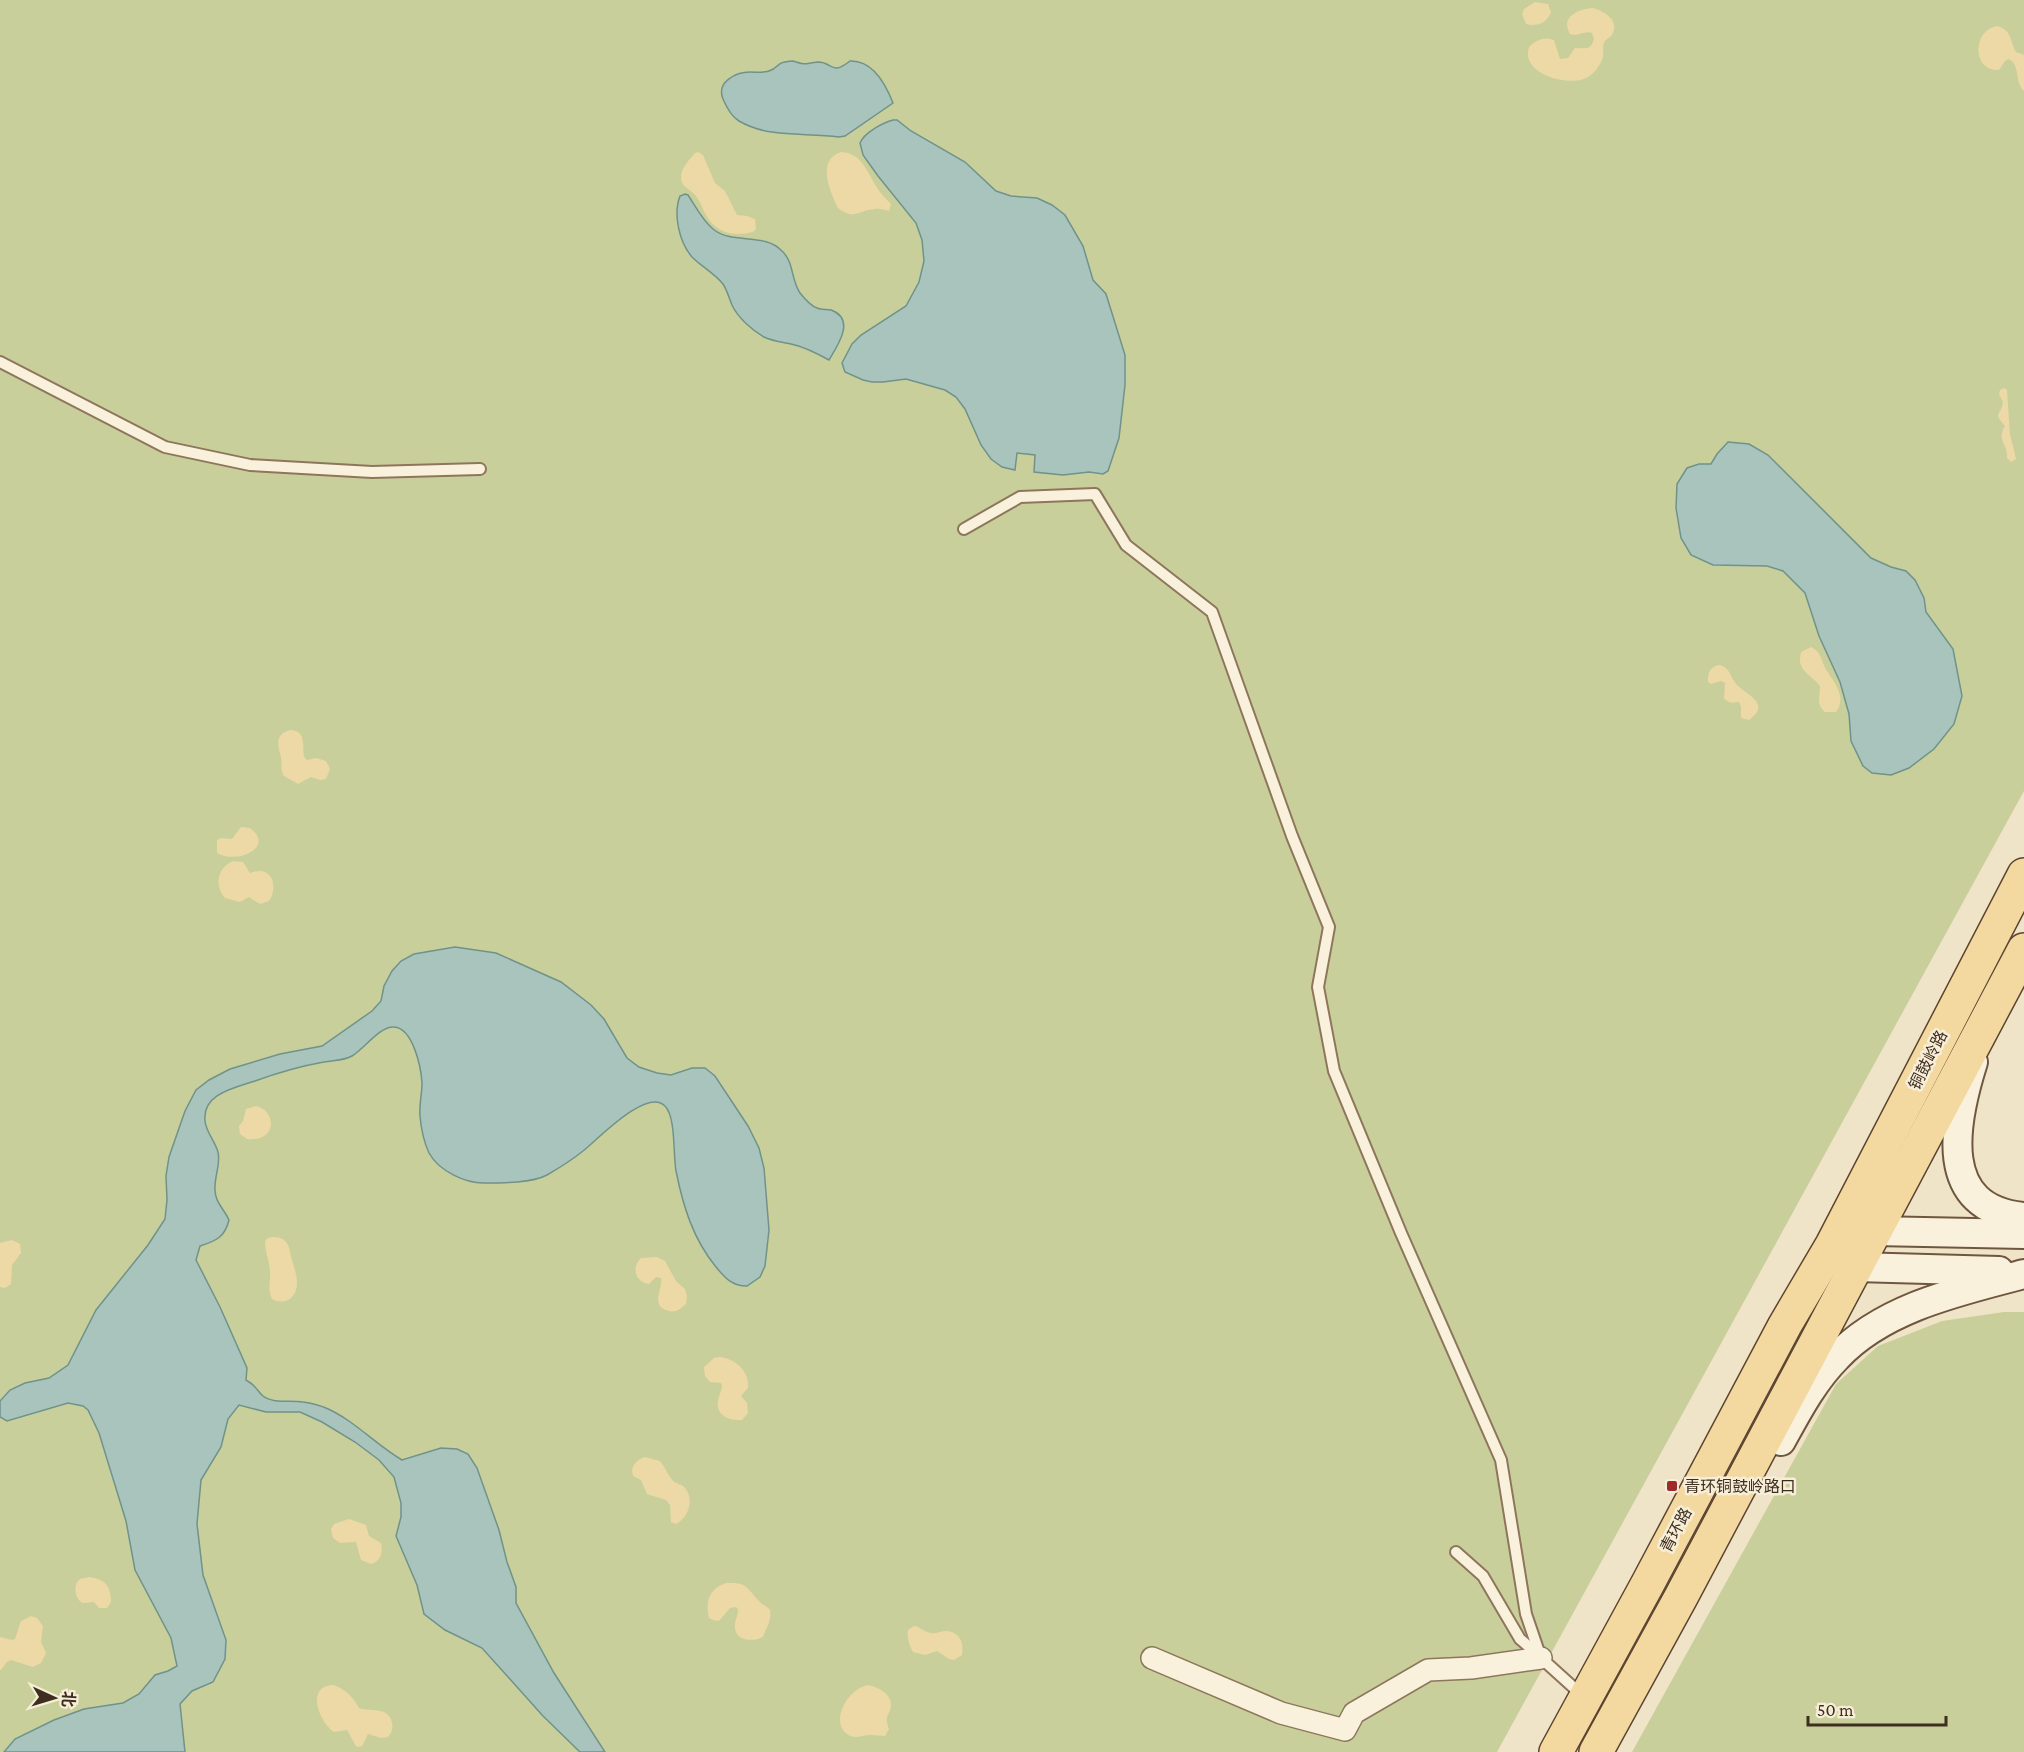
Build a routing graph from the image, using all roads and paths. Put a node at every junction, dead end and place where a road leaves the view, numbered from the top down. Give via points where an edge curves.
1 (0, 362) edge
2 (480, 469) dead end
3 (964, 529) dead end
4 (2024, 875) edge
5 (2024, 950) edge
6 (1985, 1025) junction
7 (2024, 1217) edge
8 (1874, 1231) junction
9 (2024, 1234) edge
10 (1832, 1245) junction
11 (1856, 1267) junction
12 (2024, 1273) edge
13 (1456, 1552) dead end
14 (1681, 1597) junction
15 (1152, 1658) dead end
16 (1541, 1658) junction
17 (1585, 1698) junction
18 (1556, 1752) edge
19 (1596, 1752) edge

1 - 2 lane via 165,447 249,465 372,472
3 - 16 lane via 1020,497 1095,494 1126,544 1212,612 1329,927 1318,987 1334,1071 1501,1460 1526,1614
4 - 10 main road, 铜鼓岭路
5 - 6 main road, 铜鼓岭路
6 - 7 main road via 1961,1107 1958,1161 1970,1192 1982,1204 1998,1213
6 - 8 main road, 铜鼓岭路
8 - 9 main road
8 - 10 main road
8 - 11 main road
10 - 11 main road
10 - 17 main road, 青环路
11 - 12 main road
11 - 14 main road
12 - 14 main road via 1915,1307 1877,1325 1836,1357 1795,1416 1739,1519
13 - 16 lane via 1483,1576 1520,1639
14 - 19 main road
15 - 16 street via 1281,1713 1345,1730 1354,1713 1428,1670
16 - 17 lane
17 - 18 main road, 青环路

